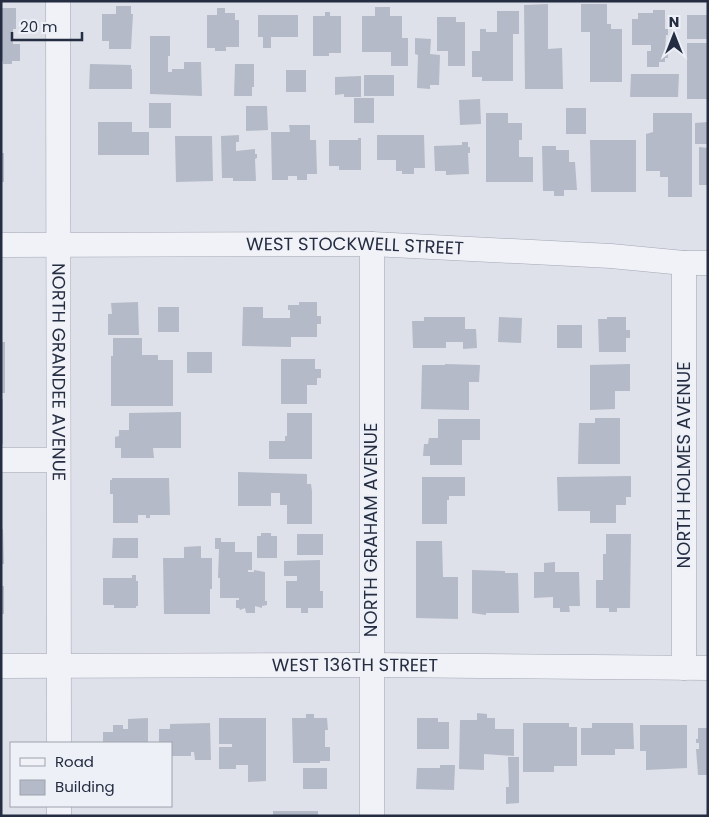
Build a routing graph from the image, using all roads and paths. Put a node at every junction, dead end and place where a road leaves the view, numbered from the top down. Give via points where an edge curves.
1 (58, 1) edge
2 (372, 244) junction
3 (1, 245) edge
4 (58, 245) junction
5 (684, 263) junction
6 (708, 263) edge
7 (1, 460) edge
8 (58, 460) junction
9 (371, 665) junction
10 (1, 666) edge
11 (59, 666) junction
12 (684, 668) junction
13 (708, 668) edge
14 (59, 742) edge
15 (372, 816) edge

1 - 4 street, NORTH GRANDEE AVENUE
2 - 4 street, WEST STOCKWELL STREET
2 - 5 street, WEST STOCKWELL STREET via 611,256
2 - 9 street, NORTH GRAHAM AVENUE
3 - 4 street, WEST STOCKWELL STREET
4 - 8 street, NORTH GRANDEE AVENUE
5 - 6 street, WEST STOCKWELL STREET
5 - 12 street, NORTH HOLMES AVENUE
7 - 8 street
8 - 11 street, NORTH GRANDEE AVENUE
9 - 11 street, WEST 136TH STREET
9 - 12 street, WEST 136TH STREET
9 - 15 street, NORTH GRAHAM AVENUE
10 - 11 street, WEST 136TH STREET
11 - 14 street, NORTH GRANDEE AVENUE
12 - 13 street, WEST 136TH STREET

